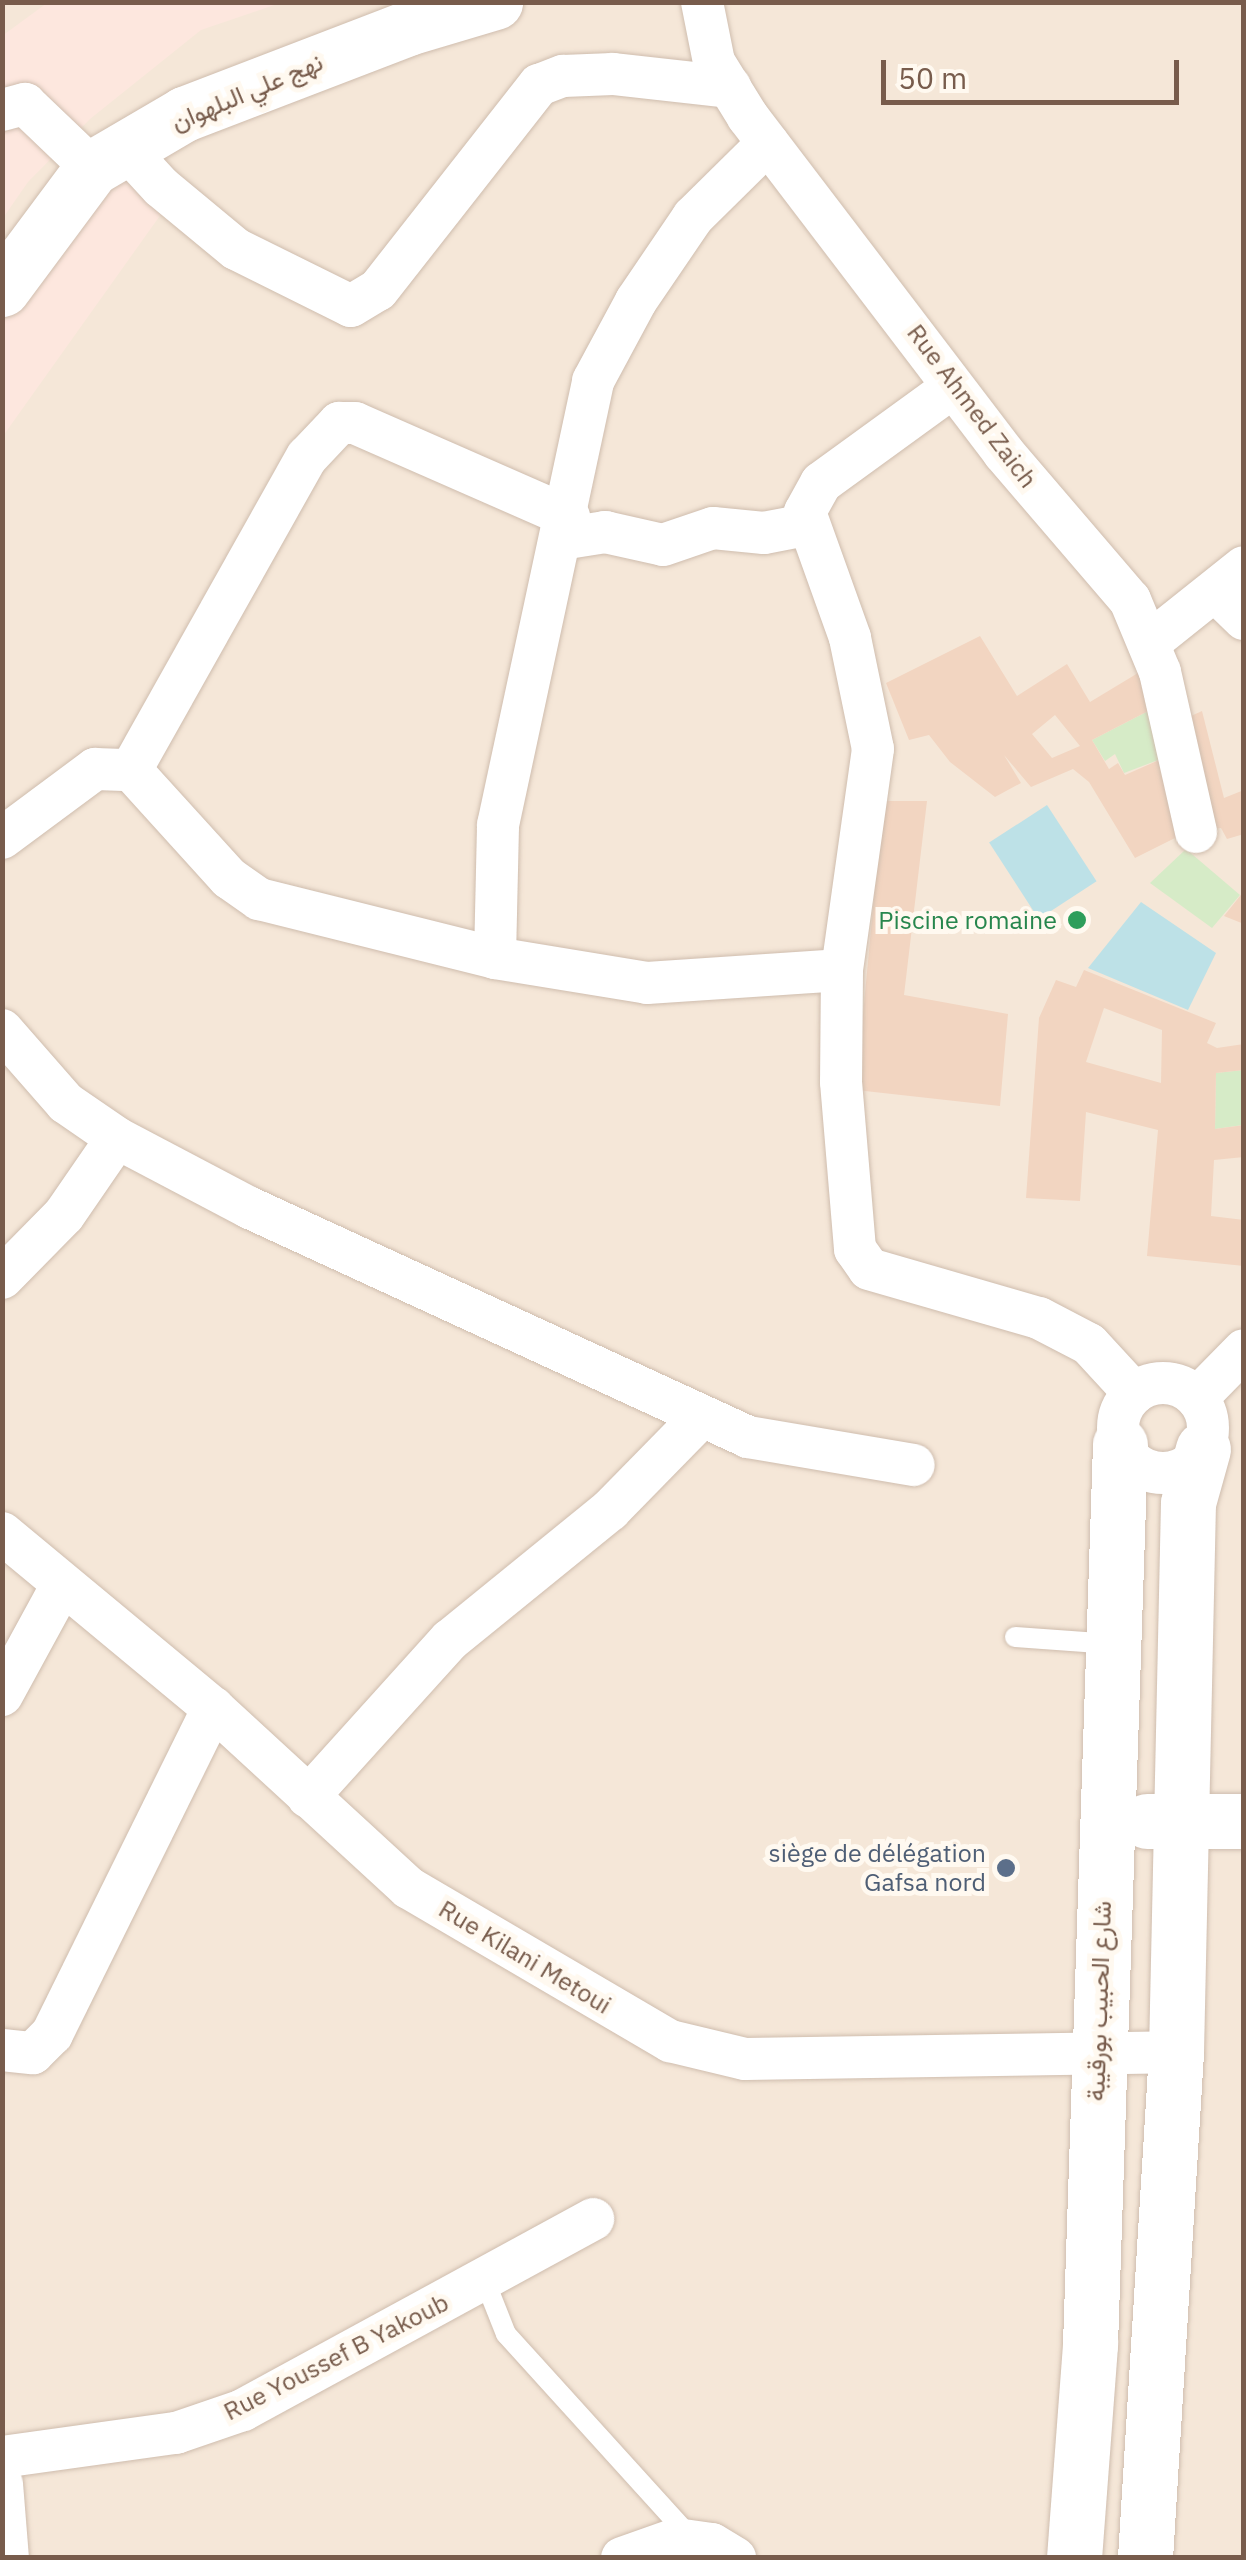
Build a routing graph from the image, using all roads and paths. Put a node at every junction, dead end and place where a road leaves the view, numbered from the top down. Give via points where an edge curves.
1 (496, 2) edge
2 (702, 2) edge
3 (730, 87) junction
4 (2, 110) edge
5 (768, 143) junction
6 (109, 159) junction
7 (2, 289) edge
8 (952, 387) junction
9 (806, 525) junction
10 (565, 528) junction
11 (1234, 593) edge
12 (1150, 642) junction
13 (132, 770) junction
14 (1196, 832) dead end
15 (2, 838) edge
16 (495, 958) junction
17 (842, 970) junction
18 (2, 1030) edge
19 (117, 1138) junction
20 (2, 1278) edge
21 (1244, 1350) edge
22 (700, 1418) junction
23 (1127, 1419) junction
24 (1200, 1424) junction
25 (914, 1465) dead end
26 (2, 1533) edge
27 (62, 1585) junction
28 (1016, 1637) dead end
29 (1113, 1644) junction
30 (2, 1695) edge
31 (213, 1708) junction
32 (308, 1797) junction
33 (1106, 1819) junction
34 (1244, 1821) edge
35 (1184, 1822) junction
36 (2, 2050) edge
37 (1097, 2050) junction
38 (1176, 2052) junction
39 (593, 2219) dead end
40 (485, 2280) junction
41 (2, 2457) edge
42 (2, 2484) edge
43 (691, 2539) junction
44 (8, 2558) edge
45 (622, 2558) edge
46 (734, 2558) edge
47 (1074, 2558) edge
48 (1145, 2558) edge

1 - 6 street, نهج علي البلهوان via 240,89
2 - 3 street, Rue Ahmed Zaich via 714,62
3 - 5 street, Rue Ahmed Zaich
3 - 6 street via 613,74 563,76 540,85 378,290 352,306 236,249
4 - 6 street via 25,104
5 - 8 street, Rue Ahmed Zaich via 882,284
5 - 10 street via 693,218 636,300 593,381
6 - 7 street, نهج علي البلهوان
8 - 9 street via 821,483 805,512
8 - 12 street, Rue Ahmed Zaich via 1130,600
9 - 10 street via 764,533 713,528 663,545
9 - 17 street via 850,638 872,749
10 - 13 street via 355,423 339,423 307,456
10 - 16 street via 498,825
11 - 12 street
12 - 14 street, Rue Ahmed Zaich
13 - 15 street via 95,770
13 - 16 street via 229,878 258,899
16 - 17 street via 647,983
17 - 23 street via 841,1082 855,1248 869,1269 1039,1318 1088,1344
18 - 19 street via 66,1103
19 - 20 street via 64,1215
19 - 22 street via 250,1208 478,1308
21 - 24 street
22 - 25 street via 748,1437
22 - 32 street via 610,1510 450,1640
23 - 24 street via 1159,1383
23 - 24 street via 1153,1473 1182,1469
23 - 29 street, شارع الحبيب بورقيبة
24 - 35 street via 1188,1503
26 - 27 street, Rue Kilani Metoui
27 - 30 street
27 - 31 street, Rue Kilani Metoui
28 - 29 lane
29 - 33 street, شارع الحبيب بورقيبة
31 - 32 street, Rue Kilani Metoui
31 - 36 street via 52,2034 33,2054
32 - 37 street, Rue Kilani Metoui via 410,1888 670,2040 745,2059
33 - 35 street
33 - 37 street, شارع الحبيب بورقيبة
34 - 35 street
35 - 38 street
37 - 38 street, Rue Kilani Metoui
37 - 47 street, شارع الحبيب بورقيبة via 1090,2344
38 - 48 street
39 - 40 street, Rue Youssef B Yakoub
40 - 41 street, Rue Youssef B Yakoub via 243,2410 176,2433
40 - 43 lane via 506,2334
42 - 44 street
43 - 45 street via 664,2540
43 - 46 street

